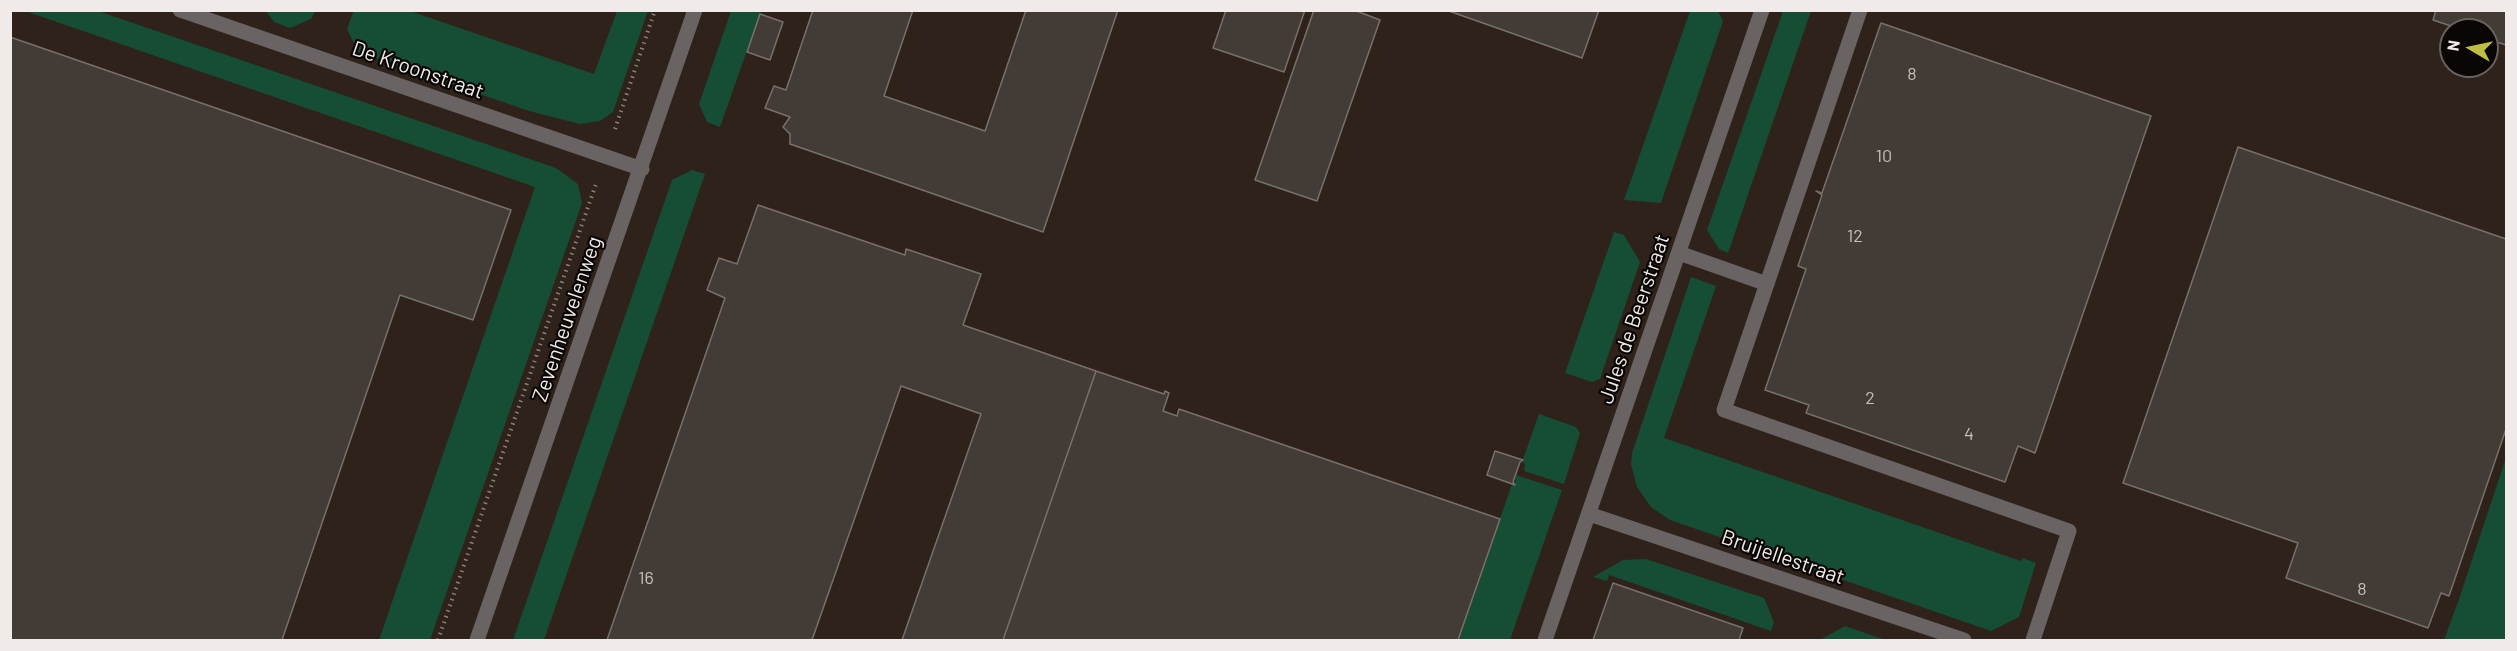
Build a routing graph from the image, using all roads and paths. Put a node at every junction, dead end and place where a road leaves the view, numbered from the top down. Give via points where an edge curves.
1 (180, 10) edge
2 (655, 10) edge
3 (695, 10) edge
4 (1762, 10) edge
5 (1860, 10) edge
6 (606, 156) junction
7 (642, 169) junction
8 (1679, 253) junction
9 (1767, 284) junction
10 (1589, 514) junction
11 (438, 640) edge
12 (477, 640) edge
13 (1545, 640) edge
14 (1964, 640) edge
15 (2033, 640) edge

1 - 6 street, De Kroonstraat
2 - 6 path, Zevenheuvelenweg
3 - 7 street, Zevenheuvelenweg
4 - 8 street, Jules de Beerstraat
5 - 9 street
6 - 7 street, De Kroonstraat
6 - 11 path, Zevenheuvelenweg
7 - 12 street, Zevenheuvelenweg
8 - 9 street
8 - 10 street, Jules de Beerstraat
9 - 15 street via 1724,410 2068,531
10 - 13 street, Jules de Beerstraat
10 - 14 street, Bruijellestraat

